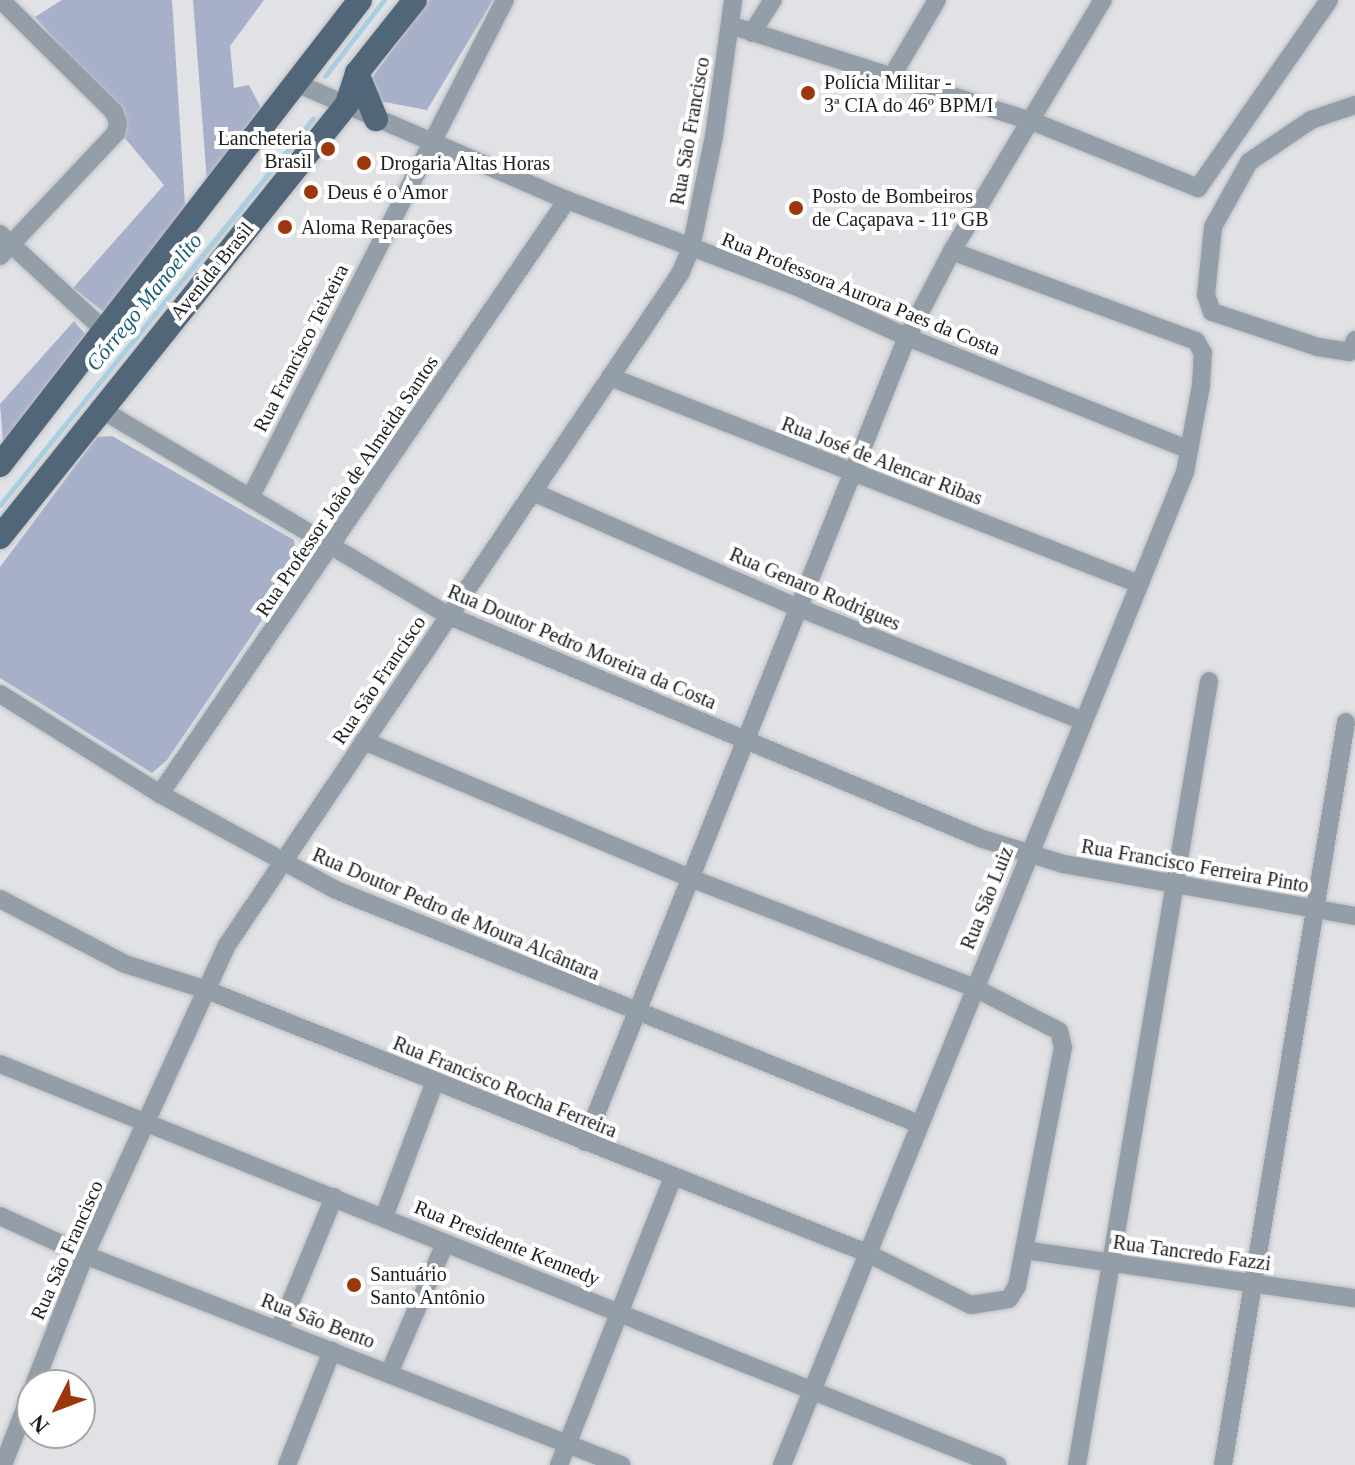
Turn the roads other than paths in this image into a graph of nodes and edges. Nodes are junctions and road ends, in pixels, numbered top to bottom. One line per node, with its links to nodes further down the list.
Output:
1 (1, 0): 21 (street)
2 (360, 0): 14 (main road)
3 (415, 0): 12 (main road, Avenida Brasil)
4 (733, 0): 10 (street, Rua São Francisco)
5 (773, 0): 11 (street)
6 (937, 0): 13 (street)
7 (1103, 0): 18 (street)
8 (1329, 0): 18 (street)
9 (506, 1): 19 (street, Rua Francisco Teixeira)
10 (730, 25): 11 (street); 22 (street, Rua São Francisco)
11 (752, 33): 13 (street)
12 (357, 73): 15 (main road, Avenida Brasil); 17 (main road)
13 (892, 76): 18 (street)
14 (296, 83): 15 (street, Rua Professora Aurora Paes da Costa); 24 (main road)
15 (347, 104): 17 (street, Rua Professora Aurora Paes da Costa); 28 (main road, Avenida Brasil)
16 (1355, 105): 26 (street)
17 (376, 119): 19 (street, Rua Professora Aurora Paes da Costa)
18 (1034, 122): 23 (street)
19 (431, 142): 20 (street, Rua Professora Aurora Paes da Costa); 33 (street, Rua Francisco Teixeira)
20 (567, 200): 22 (street, Rua Professora Aurora Paes da Costa); 35 (street, Rua Professor João de Almeida Santos)
21 (4, 245): 24 (street)
22 (691, 248): 25 (street, Rua Professora Aurora Paes da Costa); 27 (street, Rua São Francisco)
23 (952, 251): 25 (street); 29 (street, Rua São Luiz)
24 (104, 330): 30 (main road)
25 (907, 337): 29 (street, Rua Professora Aurora Paes da Costa); 31 (street)
26 (1355, 340)
27 (610, 377): 31 (street, Rua José de Alencar Ribas); 32 (street, Rua São Francisco)
28 (99, 408): 33 (street, Rua Doutor Pedro Moreira da Costa); 34 (main road, Avenida Brasil)
29 (1189, 450): 36 (street, Rua São Luiz)
30 (1, 460)
31 (852, 473): 36 (street, Rua José de Alencar Ribas); 37 (street)
32 (533, 492): 37 (street, Rua Genaro Rodrigues); 38 (street, Rua São Francisco)
33 (250, 498): 35 (street, Rua Doutor Pedro Moreira da Costa)
34 (0, 537)
35 (333, 547): 38 (street, Rua Doutor Pedro Moreira da Costa); 45 (street, Rua Professor João de Almeida Santos)
36 (1139, 584): 41 (street, Rua São Luiz)
37 (799, 608): 41 (street, Rua Genaro Rodrigues); 44 (street)
38 (449, 616): 43 (street, Rua São Francisco); 44 (street, Rua Doutor Pedro Moreira da Costa)
39 (1209, 681): 49 (street)
40 (0, 694): 45 (street, Rua Doutor Pedro de Moura Alcântara)
41 (1083, 721): 46 (street, Rua São Luiz)
42 (1346, 722): 51 (street)
43 (364, 741): 47 (street, Rua São Francisco); 48 (street)
44 (746, 741): 46 (street, Rua Doutor Pedro Moreira da Costa); 48 (street)
45 (160, 794): 47 (street, Rua Doutor Pedro de Moura Alcântara)
46 (1028, 853): 49 (street, Rua Francisco Ferreira Pinto); 53 (street, Rua São Luiz)
47 (281, 864): 54 (street, Rua São Francisco); 55 (street, Rua Doutor Pedro de Moura Alcântara)
48 (690, 878): 53 (street); 55 (street)
49 (1175, 884): 51 (street, Rua Francisco Ferreira Pinto); 69 (street)
50 (0, 899): 54 (street, Rua Francisco Rocha Ferreira)
51 (1314, 910): 52 (street, Rua Francisco Ferreira Pinto); 70 (street)
52 (1355, 916)
53 (975, 988): 59 (street, Rua São Luiz); 66 (street)
54 (204, 989): 57 (street, Rua Francisco Rocha Ferreira); 58 (street, Rua São Francisco)
55 (636, 1013): 59 (street, Rua Doutor Pedro de Moura Alcântara); 60 (street)
56 (0, 1064): 58 (street, Rua Presidente Kennedy)
57 (434, 1084): 60 (street, Rua Francisco Rocha Ferreira); 64 (street)
58 (149, 1123): 62 (street, Rua Presidente Kennedy); 68 (street, Rua São Francisco)
59 (919, 1124): 67 (street, Rua São Luiz)
60 (585, 1142): 61 (street, Rua Francisco Rocha Ferreira)
61 (673, 1177): 67 (street, Rua Francisco Rocha Ferreira); 72 (street)
62 (334, 1197): 64 (street, Rua Presidente Kennedy); 73 (street)
63 (0, 1216): 68 (street, Rua São Bento)
64 (384, 1217): 65 (street, Rua Presidente Kennedy)
65 (445, 1243): 72 (street, Rua Presidente Kennedy); 76 (street)
66 (1024, 1250): 67 (street, Rua Francisco Rocha Ferreira); 69 (street, Rua Tancredo Fazzi)
67 (867, 1253): 77 (street, Rua São Luiz)
68 (85, 1255): 73 (street, Rua São Bento); 75 (street, Rua São Francisco)
69 (1111, 1264): 70 (street, Rua Tancredo Fazzi); 86 (street)
70 (1252, 1284): 71 (street, Rua Tancredo Fazzi); 87 (street)
71 (1355, 1298)
72 (619, 1311): 77 (street, Rua Presidente Kennedy); 79 (street)
73 (279, 1330): 74 (street, Rua São Bento)
74 (332, 1351): 76 (street, Rua São Bento); 81 (street)
75 (40, 1369)
76 (390, 1371): 79 (street, Rua São Bento)
77 (812, 1390): 84 (street, Rua São Luiz); 85 (street, Rua Presidente Kennedy)
78 (16, 1432): 80 (street)
79 (567, 1443): 82 (street); 83 (street, Rua São Bento)
80 (3, 1465)
81 (287, 1465)
82 (559, 1465)
83 (621, 1465)
84 (782, 1465)
85 (997, 1465)
86 (1077, 1465)
87 (1223, 1465)

